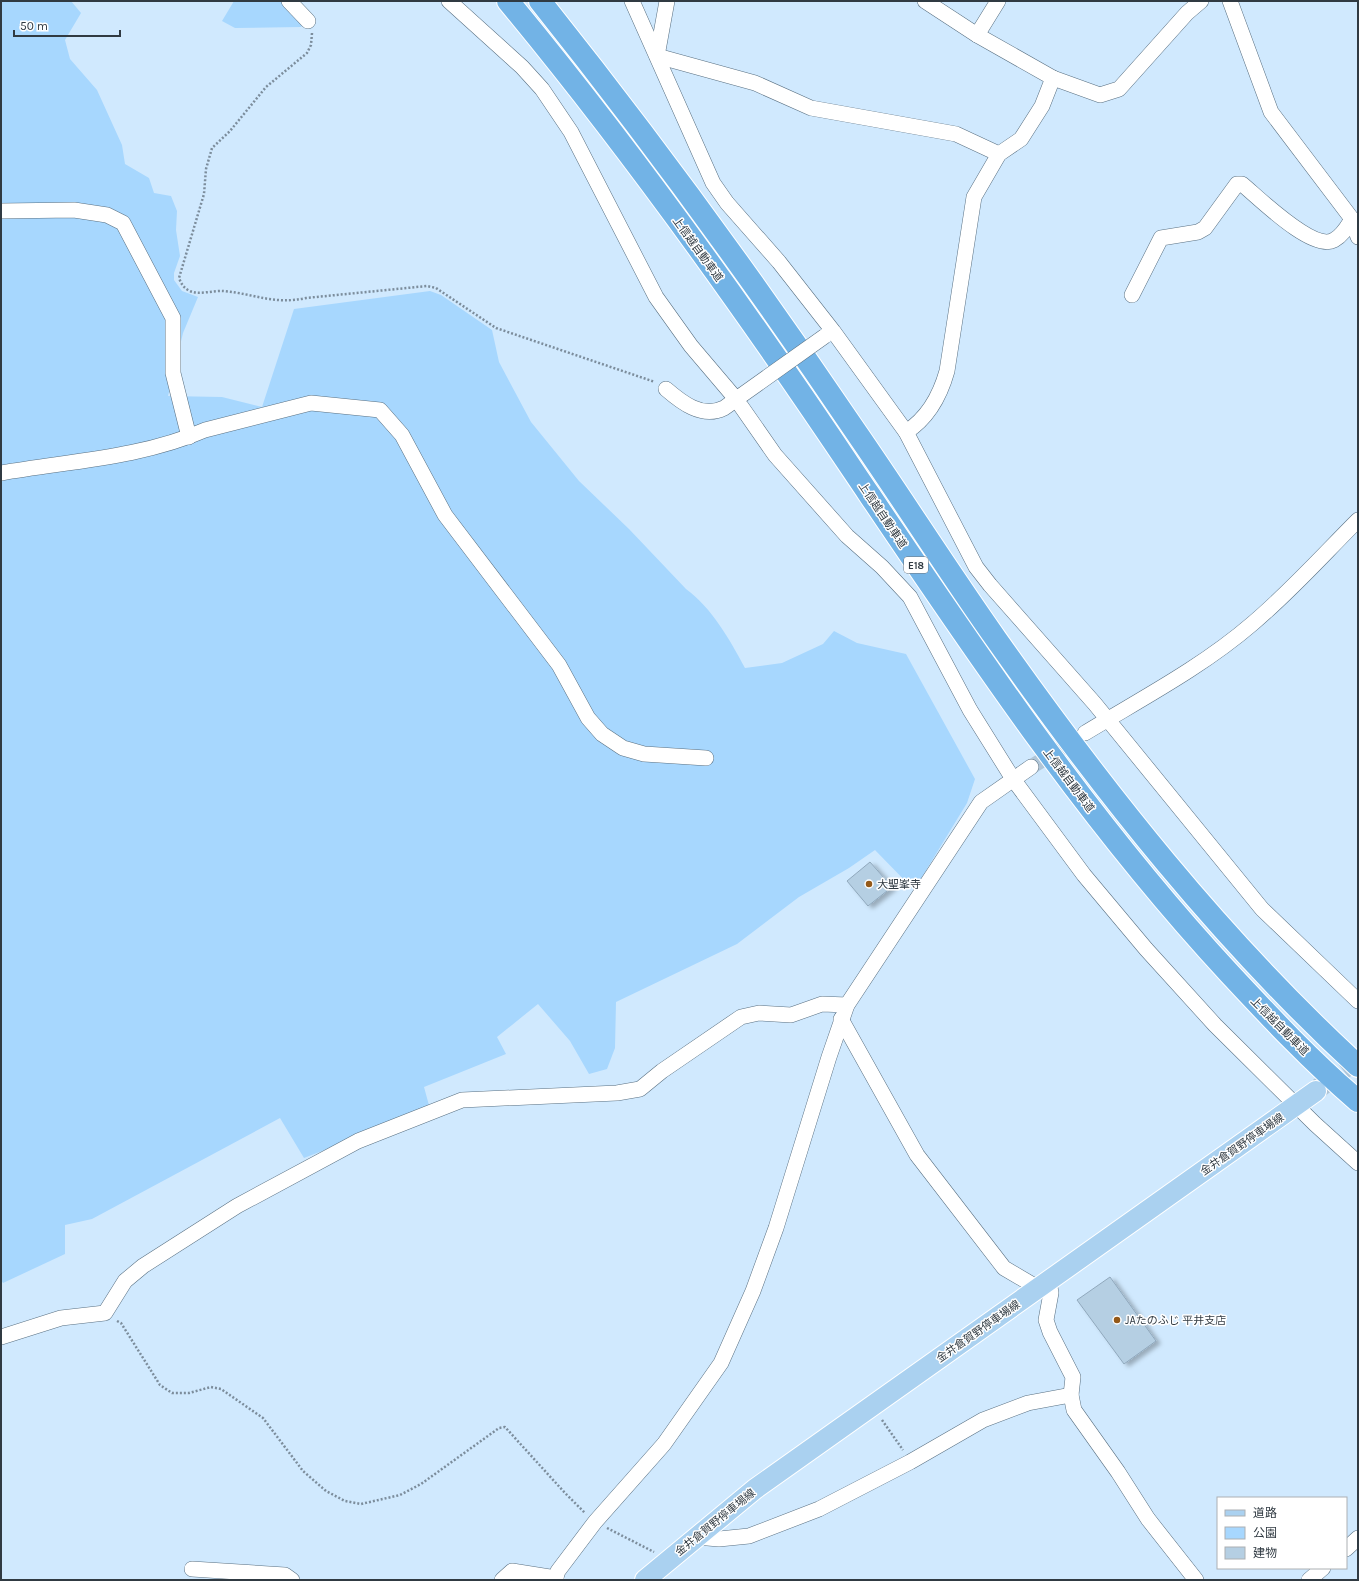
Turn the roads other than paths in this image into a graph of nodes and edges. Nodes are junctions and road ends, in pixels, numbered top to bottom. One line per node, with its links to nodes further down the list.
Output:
1 (289, 1): 11 (street)
2 (449, 1): 22 (street)
3 (508, 1): 37 (highway, 上信越自動車道 / E18)
4 (540, 1): 35 (highway, E18)
5 (632, 1): 13 (street)
6 (667, 1): 13 (street)
7 (925, 1): 12 (street)
8 (998, 1): 12 (street)
9 (1201, 1): 14 (street)
10 (1230, 1): 17 (street)
11 (308, 21)
12 (977, 35): 14 (street)
13 (656, 56): 15 (street); 20 (street)
14 (1053, 78): 15 (street)
15 (999, 154): 23 (street)
16 (1, 212): 24 (street)
17 (1355, 220): 18 (street); 19 (street)
18 (1358, 237)
19 (1132, 295)
20 (829, 334): 22 (street, bridge); 23 (street)
21 (666, 389): 22 (street)
22 (739, 397): 31 (street)
23 (906, 432): 27 (street)
24 (189, 437): 25 (street); 29 (street)
25 (1, 473)
26 (1358, 520): 27 (street)
27 (1107, 720): 28 (street); 32 (street)
28 (1085, 733)
29 (706, 758)
30 (1031, 766): 31 (street)
31 (1013, 779): 33 (street); 38 (street)
32 (1358, 1001)
33 (847, 1004): 34 (street); 41 (street)
34 (841, 1019): 40 (street); 48 (street)
35 (1358, 1066)
36 (1316, 1091): 38 (main road, 金井倉賀野停車場線)
37 (1358, 1101)
38 (1296, 1105): 39 (street); 40 (main road, 金井倉賀野停車場線)
39 (1358, 1163)
40 (1044, 1284): 42 (street); 43 (main road, 金井倉賀野停車場線)
41 (1, 1337)
42 (1071, 1395): 43 (street); 52 (street)
43 (696, 1537): 51 (main road, 金井倉賀野停車場線)
44 (1358, 1538): 45 (street)
45 (1347, 1547)
46 (192, 1568): 49 (street)
47 (1322, 1569): 53 (street)
48 (555, 1579): 50 (street)
49 (292, 1580)
50 (502, 1580)
51 (646, 1580)
52 (1196, 1580)
53 (1309, 1580)

